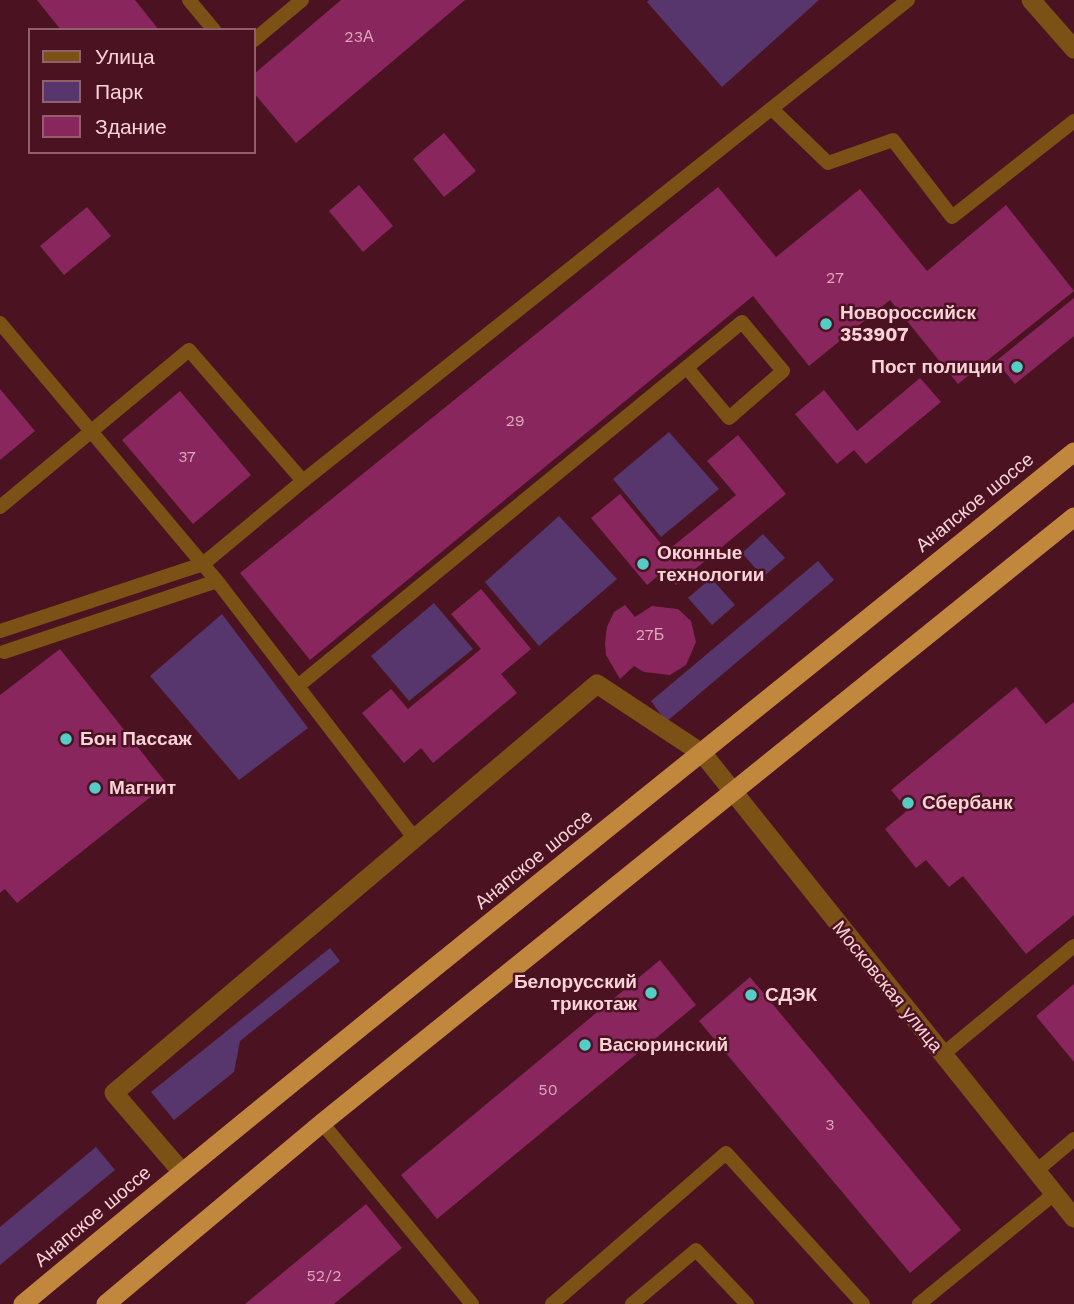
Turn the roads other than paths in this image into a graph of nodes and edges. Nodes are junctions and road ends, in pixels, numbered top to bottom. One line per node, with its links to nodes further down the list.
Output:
1 (189, 0): 5 (lane)
2 (302, 0): 6 (lane)
3 (908, 0): 8 (lane)
4 (1031, 0): 7 (street)
5 (212, 28)
6 (256, 38)
7 (1074, 49)
8 (772, 109): 9 (lane); 14 (lane)
9 (1074, 121)
10 (0, 323): 12 (lane)
11 (687, 368): 21 (lane)
12 (89, 432): 14 (lane); 15 (lane); 17 (lane)
13 (1074, 452): 22 (highway, Анапское шоссе)
14 (303, 481): 17 (lane)
15 (0, 506)
16 (1074, 517): 23 (highway)
17 (203, 564): 18 (lane); 19 (lane)
18 (217, 581): 20 (lane); 21 (lane)
19 (0, 631)
20 (4, 652)
21 (298, 686): 24 (lane)
22 (703, 754): 23 (street, Московская улица); 24 (street, Московская улица); 29 (highway, Анапское шоссе)
23 (733, 792): 26 (street, Московская улица); 27 (highway)
24 (415, 839): 29 (street)
25 (1074, 946): 26 (lane)
26 (942, 1055): 30 (street, Московская улица)
27 (322, 1123): 34 (highway); 35 (lane)
28 (1074, 1139): 30 (lane)
29 (182, 1172): 33 (highway, Анапское шоссе)
30 (1035, 1172): 31 (street, Московская улица)
31 (1054, 1194): 32 (street, Московская улица); 40 (lane)
32 (1074, 1218)
33 (23, 1304)
34 (106, 1304)
35 (472, 1304)
36 (552, 1304): 39 (lane)
37 (632, 1304): 38 (lane)
38 (747, 1304)
39 (863, 1304)
40 (919, 1304)

